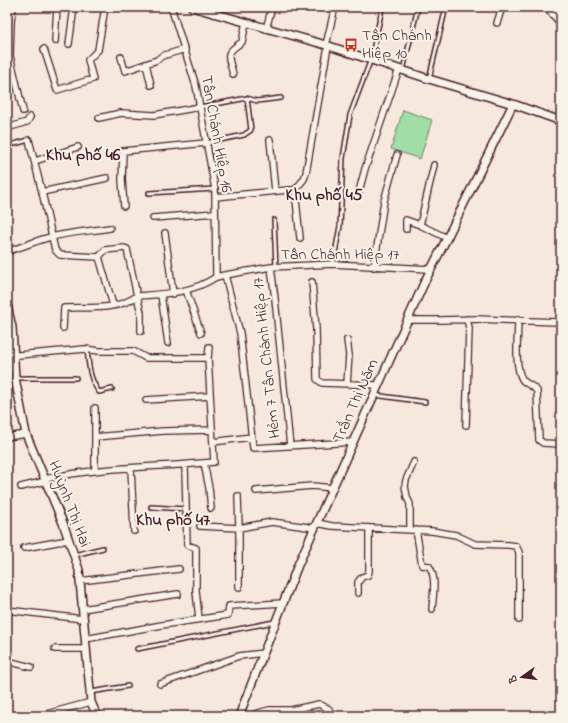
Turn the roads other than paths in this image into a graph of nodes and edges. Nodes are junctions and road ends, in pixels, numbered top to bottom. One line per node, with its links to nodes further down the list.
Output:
1 (13, 7): 35 (street)
2 (57, 7): 19 (street)
3 (74, 7): 20 (street)
4 (105, 7): 22 (street)
5 (171, 7): 23 (street, Tân Chánh Hiệp 16)
6 (192, 7): 14 (street)
7 (272, 7): 18 (street)
8 (335, 7): 21 (street)
9 (418, 7): 27 (lane)
10 (446, 7): 29 (lane)
11 (502, 7): 16 (street)
12 (546, 7): 17 (street)
13 (382, 9): 25 (lane)
14 (216, 10): 15 (street)
15 (246, 22): 18 (street); 28 (street)
16 (497, 22)
17 (561, 24)
18 (266, 29): 21 (street)
19 (55, 41)
20 (68, 44)
21 (327, 45): 25 (street); 50 (street)
22 (44, 49)
23 (185, 49): 26 (street); 34 (street, Tân Chánh Hiệp 16)
24 (121, 57): 26 (street)
25 (371, 59): 27 (street); 69 (lane)
26 (146, 64): 30 (street)
27 (401, 69): 29 (street); 54 (street)
28 (233, 74)
29 (429, 79): 33 (street)
30 (151, 85)
31 (247, 98): 32 (lane); 34 (lane); 42 (lane)
32 (281, 98)
33 (513, 104): 38 (street); 66 (street, Trần Thị Năm)
34 (200, 107): 37 (street); 42 (street, Tân Chánh Hiệp 16)
35 (23, 110)
36 (30, 117): 39 (street)
37 (99, 118)
38 (561, 121)
39 (7, 128)
40 (29, 140): 43 (lane); 46 (street)
41 (270, 140): 51 (street)
42 (206, 143): 49 (street, Tân Chánh Hiệp 16); 56 (street)
43 (7, 146)
44 (78, 147): 46 (street)
45 (397, 155): 71 (street)
46 (35, 161): 52 (street)
47 (434, 165): 60 (street)
48 (107, 178): 52 (street)
49 (215, 189): 53 (lane); 55 (street, Tân Chánh Hiệp 16)
50 (295, 190): 51 (street); 65 (street)
51 (275, 191): 55 (street)
52 (42, 192): 64 (street)
53 (149, 193)
54 (358, 195)
55 (215, 197): 57 (street, Tân Chánh Hiệp 16)
56 (124, 206)
57 (215, 213): 58 (street); 74 (street, Tân Chánh Hiệp 16)
58 (153, 218)
59 (274, 220): 70 (lane)
60 (420, 225): 62 (street); 66 (street)
61 (110, 228): 64 (street)
62 (406, 229)
63 (165, 233): 77 (street)
64 (52, 236): 67 (street); 68 (street)
65 (300, 238)
66 (447, 238): 72 (street, Trần Thị Năm)
67 (7, 251)
68 (99, 257): 79 (street); 81 (street)
69 (333, 264): 70 (street, Tân Chánh Hiệp 17); 71 (street, Tân Chánh Hiệp 17)
70 (274, 267): 73 (street, Tân Chánh Hiệp 17); 115 (street, Hẻm 7 Tân Chánh Hiệp 17)
71 (374, 267): 72 (street, Tân Chánh Hiệp 17)
72 (430, 270): 84 (street, Trần Thị Năm)
73 (225, 275): 74 (street); 111 (street)
74 (216, 276): 76 (street)
75 (312, 282): 98 (street)
76 (186, 290): 77 (street); 89 (street)
77 (173, 294): 78 (street)
78 (161, 295): 79 (street); 91 (street)
79 (136, 296): 81 (street); 88 (street)
80 (7, 305): 82 (street, Huỳnh Thị Hai)
81 (113, 305): 87 (street)
82 (8, 319): 94 (street, Huỳnh Thị Hai)
83 (467, 319): 84 (street); 85 (street); 106 (street)
84 (407, 320): 99 (street, Trần Thị Năm)
85 (518, 320): 86 (street); 114 (street)
86 (561, 323)
87 (63, 328)
88 (141, 331)
89 (201, 333)
90 (347, 340): 98 (street)
91 (168, 342)
92 (209, 347): 95 (street)
93 (87, 349): 94 (street); 95 (street); 100 (lane)
94 (10, 356): 96 (street, Huỳnh Thị Hai)
95 (208, 358): 102 (street)
96 (15, 378): 97 (lane); 108 (street, Huỳnh Thị Hai)
97 (76, 378)
98 (347, 384): 99 (street)
99 (378, 385): 101 (street, Trần Thị Năm)
100 (112, 389)
101 (374, 395): 104 (lane); 113 (street, Trần Thị Năm)
102 (210, 396): 103 (street); 107 (street)
103 (146, 400)
104 (425, 402)
105 (95, 408): 110 (street)
106 (466, 425)
107 (212, 430): 110 (street); 112 (street)
108 (26, 434): 109 (street); 121 (street, Huỳnh Thị Hai)
109 (7, 437)
110 (95, 437): 120 (street)
111 (251, 437): 112 (street); 115 (street)
112 (213, 442): 117 (street)
113 (353, 442): 115 (street); 123 (street, Trần Thị Năm)
114 (561, 444)
115 (290, 446)
116 (414, 462): 133 (street)
117 (204, 463): 118 (street); 127 (street)
118 (185, 466): 119 (street); 128 (street)
119 (131, 468): 120 (street); 135 (street)
120 (94, 471): 121 (street)
121 (46, 480): 122 (street); 136 (street, Huỳnh Thị Hai)
122 (21, 487)
123 (333, 488): 124 (street); 130 (street, Trần Thị Năm)
124 (256, 490)
125 (238, 496): 131 (street)
126 (151, 507): 128 (lane)
127 (211, 508)
128 (186, 509): 150 (street)
129 (200, 526): 131 (street)
130 (316, 526): 131 (street); 132 (street); 145 (street, Trần Thị Năm)
131 (239, 528): 142 (street)
132 (369, 528): 133 (street); 143 (street)
133 (410, 530): 134 (street)
134 (416, 530): 146 (street); 151 (street)
135 (134, 531)
136 (68, 540): 137 (street); 139 (street, Huỳnh Thị Hai)
137 (24, 548)
138 (103, 548): 139 (lane)
139 (74, 555): 141 (street, Huỳnh Thị Hai)
140 (179, 569): 141 (street)
141 (80, 581): 147 (street, Huỳnh Thị Hai)
142 (239, 587)
143 (358, 593)
144 (178, 594): 147 (street)
145 (283, 603): 150 (street); 152 (street, Trần Thị Năm)
146 (432, 608)
147 (82, 609): 149 (street, Huỳnh Thị Hai)
148 (7, 610): 149 (street)
149 (83, 619): 153 (street, Huỳnh Thị Hai)
150 (199, 619): 153 (street)
151 (519, 620)
152 (276, 621): 156 (lane); 157 (street, Trần Thị Năm)
153 (85, 639): 155 (street, Huỳnh Thị Hai)
154 (55, 649): 155 (street)
155 (86, 649): 162 (street, Huỳnh Thị Hai)
156 (137, 649)
157 (264, 653): 160 (street); 167 (street, Trần Thị Năm)
158 (7, 662): 159 (street)
159 (31, 667)
160 (160, 684)
161 (128, 686): 162 (lane)
162 (90, 692): 163 (street, Huỳnh Thị Hai)
163 (92, 702): 165 (street); 166 (street, Huỳnh Thị Hai)
164 (277, 710): 168 (street); 169 (street); 170 (street)
165 (39, 716)
166 (97, 716)
167 (239, 716)
168 (248, 716)
169 (279, 716)
170 (330, 716)

